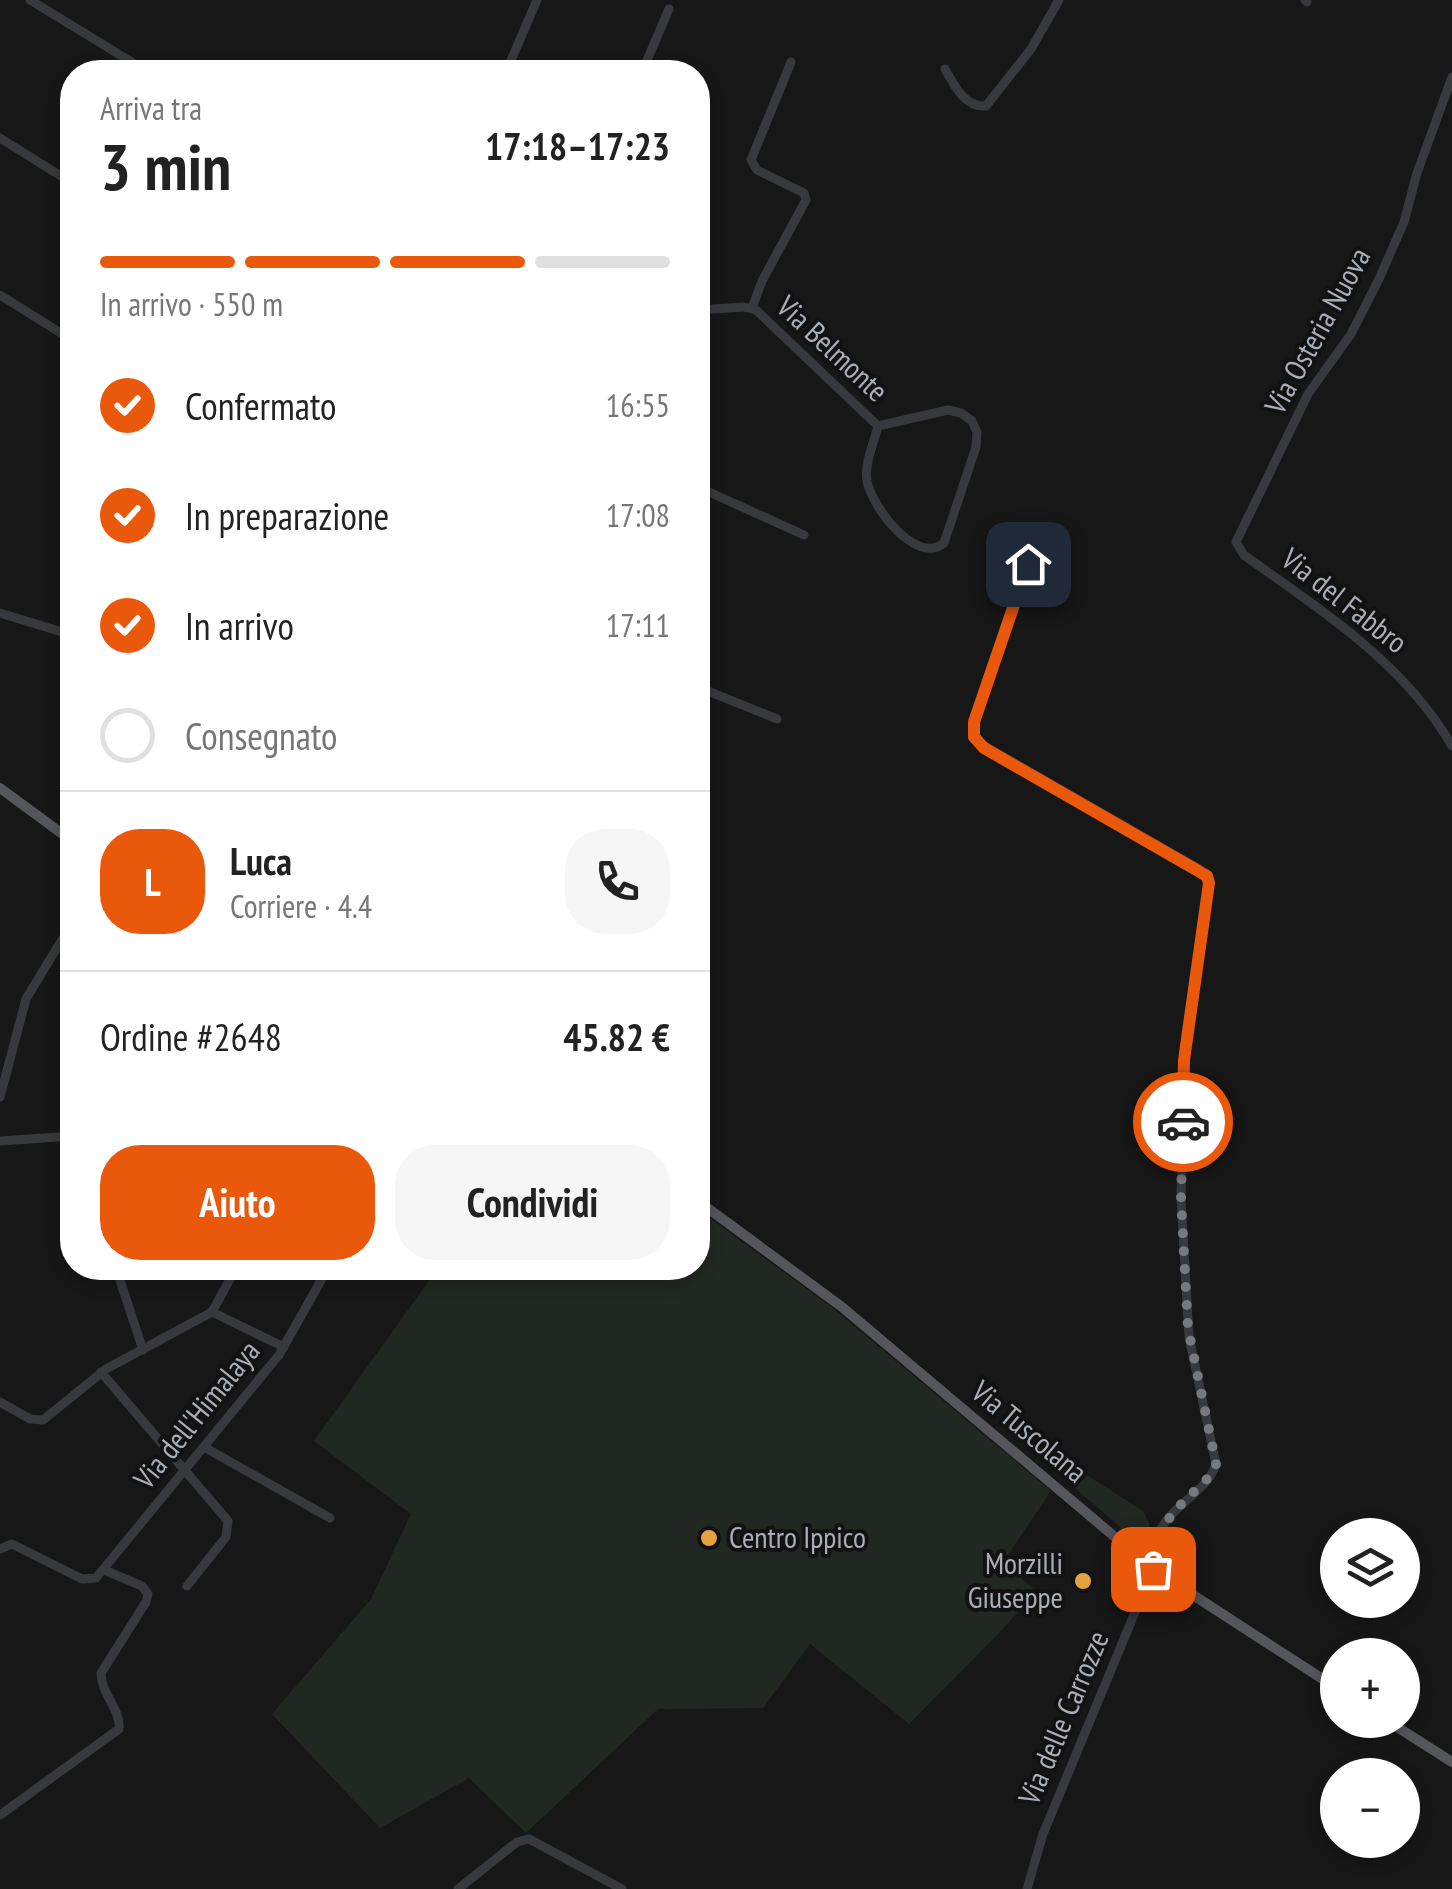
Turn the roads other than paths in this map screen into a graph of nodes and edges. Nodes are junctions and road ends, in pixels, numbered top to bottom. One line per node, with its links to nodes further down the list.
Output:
1 (30, 0): 5 (street)
2 (537, 0): 6 (street)
3 (1059, 0): 9 (street)
4 (669, 10): 7 (street)
5 (128, 60)
6 (511, 60)
7 (647, 60)
8 (792, 62): 14 (street, Via Belmonte)
9 (945, 69)
10 (1452, 77): 20 (street, Via Osteria Nuova)
11 (0, 138): 12 (street)
12 (60, 176)
13 (0, 295): 16 (street)
14 (752, 308): 15 (street, Via Belmonte); 17 (street, Via Belmonte)
15 (710, 310)
16 (60, 332)
17 (878, 426): 17 (street, Via Belmonte)
18 (710, 492): 19 (street)
19 (804, 535)
20 (1237, 548): 26 (street, Via del Fabbro)
21 (1028, 564): 46 (street)
22 (0, 613): 23 (street)
23 (60, 631)
24 (710, 692): 25 (street)
25 (777, 719)
26 (1452, 746)
27 (0, 788): 28 (main road)
28 (60, 832)
29 (60, 943): 30 (street)
30 (0, 1097)
31 (60, 1138): 32 (street)
32 (0, 1141)
33 (710, 1210): 46 (main road, Via Tuscolana)
34 (120, 1280): 39 (street)
35 (229, 1280): 37 (street)
36 (321, 1280): 38 (street, Via dell'Himalaya)
37 (212, 1312): 38 (street); 39 (street)
38 (284, 1347): 42 (street, Via dell'Himalaya)
39 (142, 1350): 40 (street)
40 (101, 1372): 41 (street); 43 (street)
41 (0, 1402)
42 (204, 1448): 43 (street, Via dell'Himalaya); 44 (street)
43 (184, 1471): 47 (street, Via dell'Himalaya); 48 (street)
44 (330, 1518)
45 (0, 1549): 47 (street, Via dell'Himalaya)
46 (1153, 1569): 49 (main road, Via Tuscolana); 55 (street, Via delle Carrozze)
47 (104, 1570): 52 (street)
48 (187, 1586)
49 (1320, 1677)
50 (1414, 1738): 51 (main road)
51 (1452, 1762)
52 (0, 1815)
53 (458, 1889): 54 (street)
54 (622, 1889)
55 (1027, 1889)

